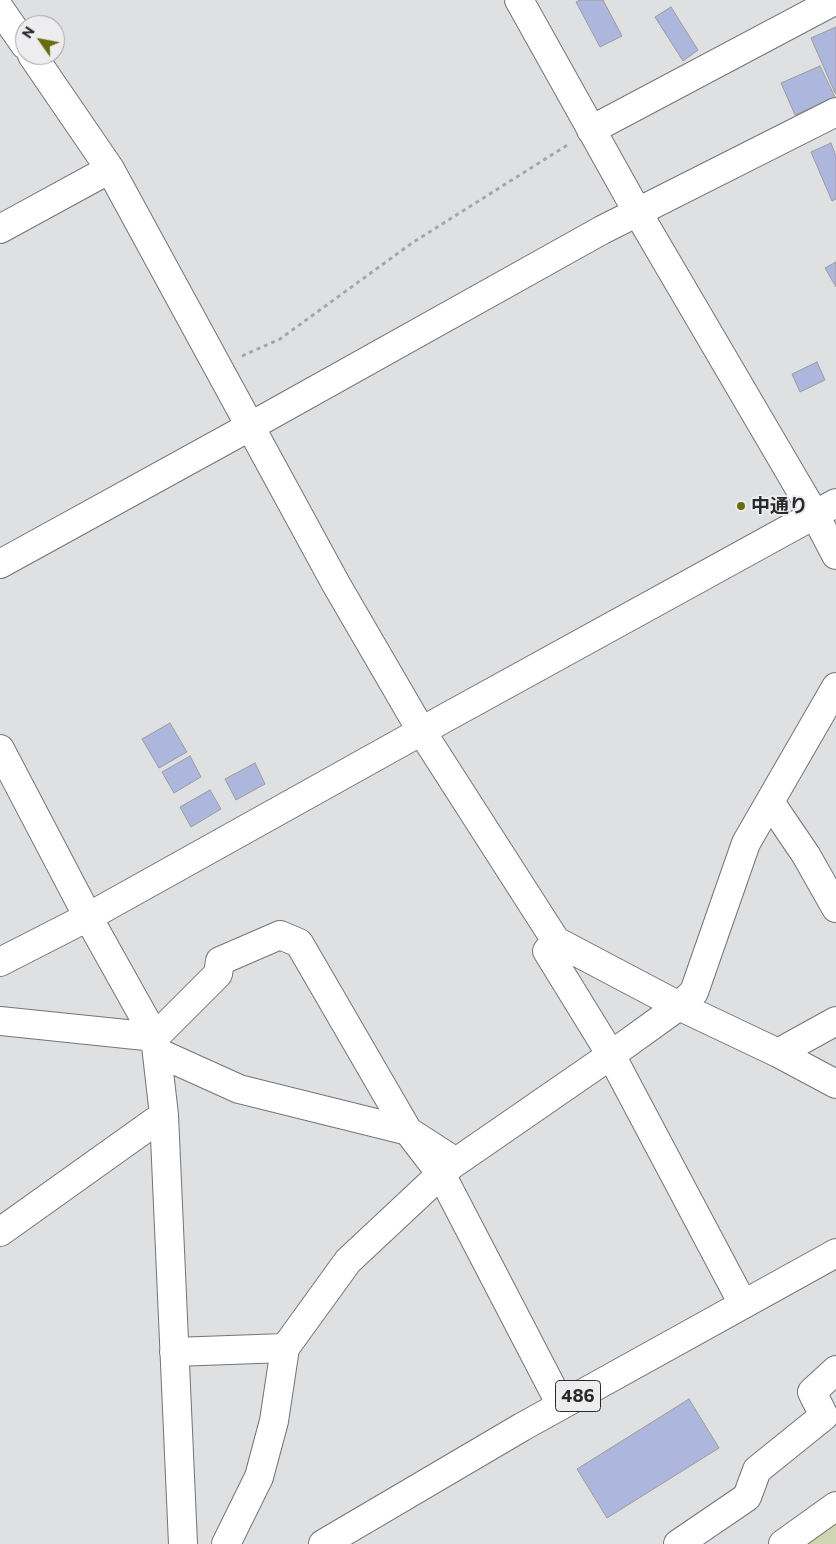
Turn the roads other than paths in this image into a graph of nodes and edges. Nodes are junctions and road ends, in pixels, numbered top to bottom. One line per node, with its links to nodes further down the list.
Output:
1 (10, 0): 4 (main road)
2 (519, 0): 8 (main road)
3 (836, 0): 8 (main road)
4 (0, 7): 5 (main road)
5 (15, 30)
6 (39, 65): 9 (main road)
7 (836, 112): 10 (main road)
8 (591, 130): 10 (main road)
9 (110, 170): 11 (main road); 12 (main road)
10 (638, 213): 12 (main road); 13 (main road)
11 (0, 229)
12 (251, 426): 15 (main road); 17 (main road)
13 (826, 509): 14 (main road); 17 (main road)
14 (836, 555)
15 (0, 564)
16 (836, 687): 19 (main road)
17 (422, 732): 21 (main road); 22 (main road)
18 (0, 749): 21 (main road)
19 (770, 802): 20 (main road); 24 (main road)
20 (836, 908)
21 (88, 917): 23 (main road); 27 (main road)
22 (556, 941): 24 (main road); 29 (main road)
23 (0, 962)
24 (679, 1006): 28 (main road); 29 (main road)
25 (0, 1021): 27 (main road)
26 (836, 1021): 28 (main road)
27 (156, 1045): 31 (main road); 32 (main road); 32 (main road)
28 (778, 1053): 30 (main road)
29 (611, 1055): 33 (main road); 36 (main road)
30 (836, 1084)
31 (164, 1115): 34 (main road); 38 (main road)
32 (408, 1131): 33 (main road)
33 (448, 1168): 37 (main road); 40 (main road)
34 (0, 1232)
35 (836, 1253): 36 (main road, 486)
36 (743, 1304): 40 (main road, 486)
37 (285, 1348): 38 (main road); 43 (main road)
38 (174, 1352): 42 (main road)
39 (836, 1370): 45 (main road)
40 (561, 1405): 44 (main road, 486)
41 (836, 1506): 46 (main road)
42 (183, 1544)
43 (226, 1544)
44 (323, 1544)
45 (678, 1544)
46 (783, 1544)

